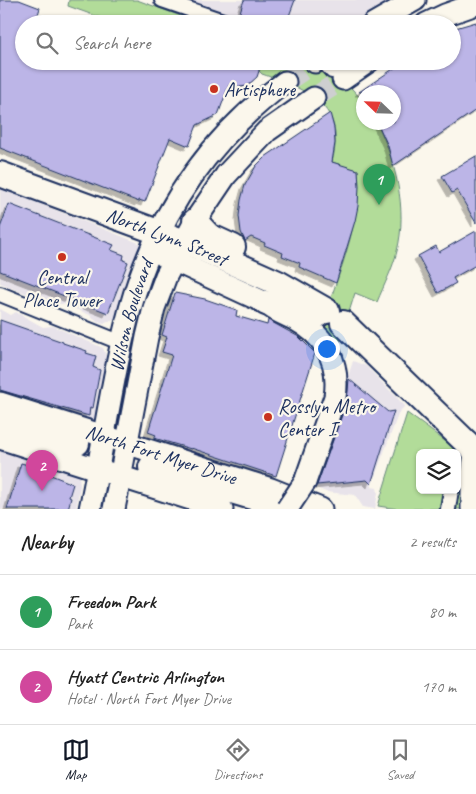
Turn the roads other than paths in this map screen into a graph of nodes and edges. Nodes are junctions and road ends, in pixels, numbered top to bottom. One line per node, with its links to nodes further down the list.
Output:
1 (162, 0): 4 (street)
2 (415, 0): 5 (main road)
3 (462, 5): 6 (main road)
4 (206, 15)
5 (389, 15)
6 (443, 15)
7 (286, 82): 11 (main road, Wilson Boulevard)
8 (314, 98): 10 (main road, Wilson Boulevard)
9 (0, 174): 11 (highway, North Lynn Street)
10 (184, 241): 11 (highway, North Lynn Street); 13 (main road); 14 (highway, North Lynn Street); 20 (main road, Wilson Boulevard)
11 (155, 242): 15 (main road, Wilson Boulevard)
12 (0, 294): 15 (street)
13 (266, 303): 14 (highway); 30 (main road, bridge)
14 (332, 317): 22 (highway, North Lynn Street)
15 (122, 343): 18 (main road, Wilson Boulevard)
16 (0, 402): 18 (main road, North Fort Myer Drive)
17 (0, 420): 21 (highway, North Fort Myer Drive)
18 (104, 435): 20 (main road, North Fort Myer Drive); 24 (main road, Wilson Boulevard)
19 (0, 438): 24 (main road, North Fort Myer Drive)
20 (128, 442): 25 (main road, Wilson Boulevard); 32 (main road, North Fort Myer Drive)
21 (77, 443)
22 (475, 451): 34 (street)
23 (151, 467): 31 (highway, North Fort Myer Drive)
24 (98, 468): 25 (main road, North Fort Myer Drive); 27 (main road, Wilson Boulevard)
25 (121, 476): 28 (main road, Wilson Boulevard); 29 (main road, North Fort Myer Drive)
26 (450, 494): 33 (street)
27 (90, 509)
28 (114, 509)
29 (222, 509)
30 (288, 509)
31 (292, 509)
32 (321, 509)
33 (448, 509)
34 (471, 509)

